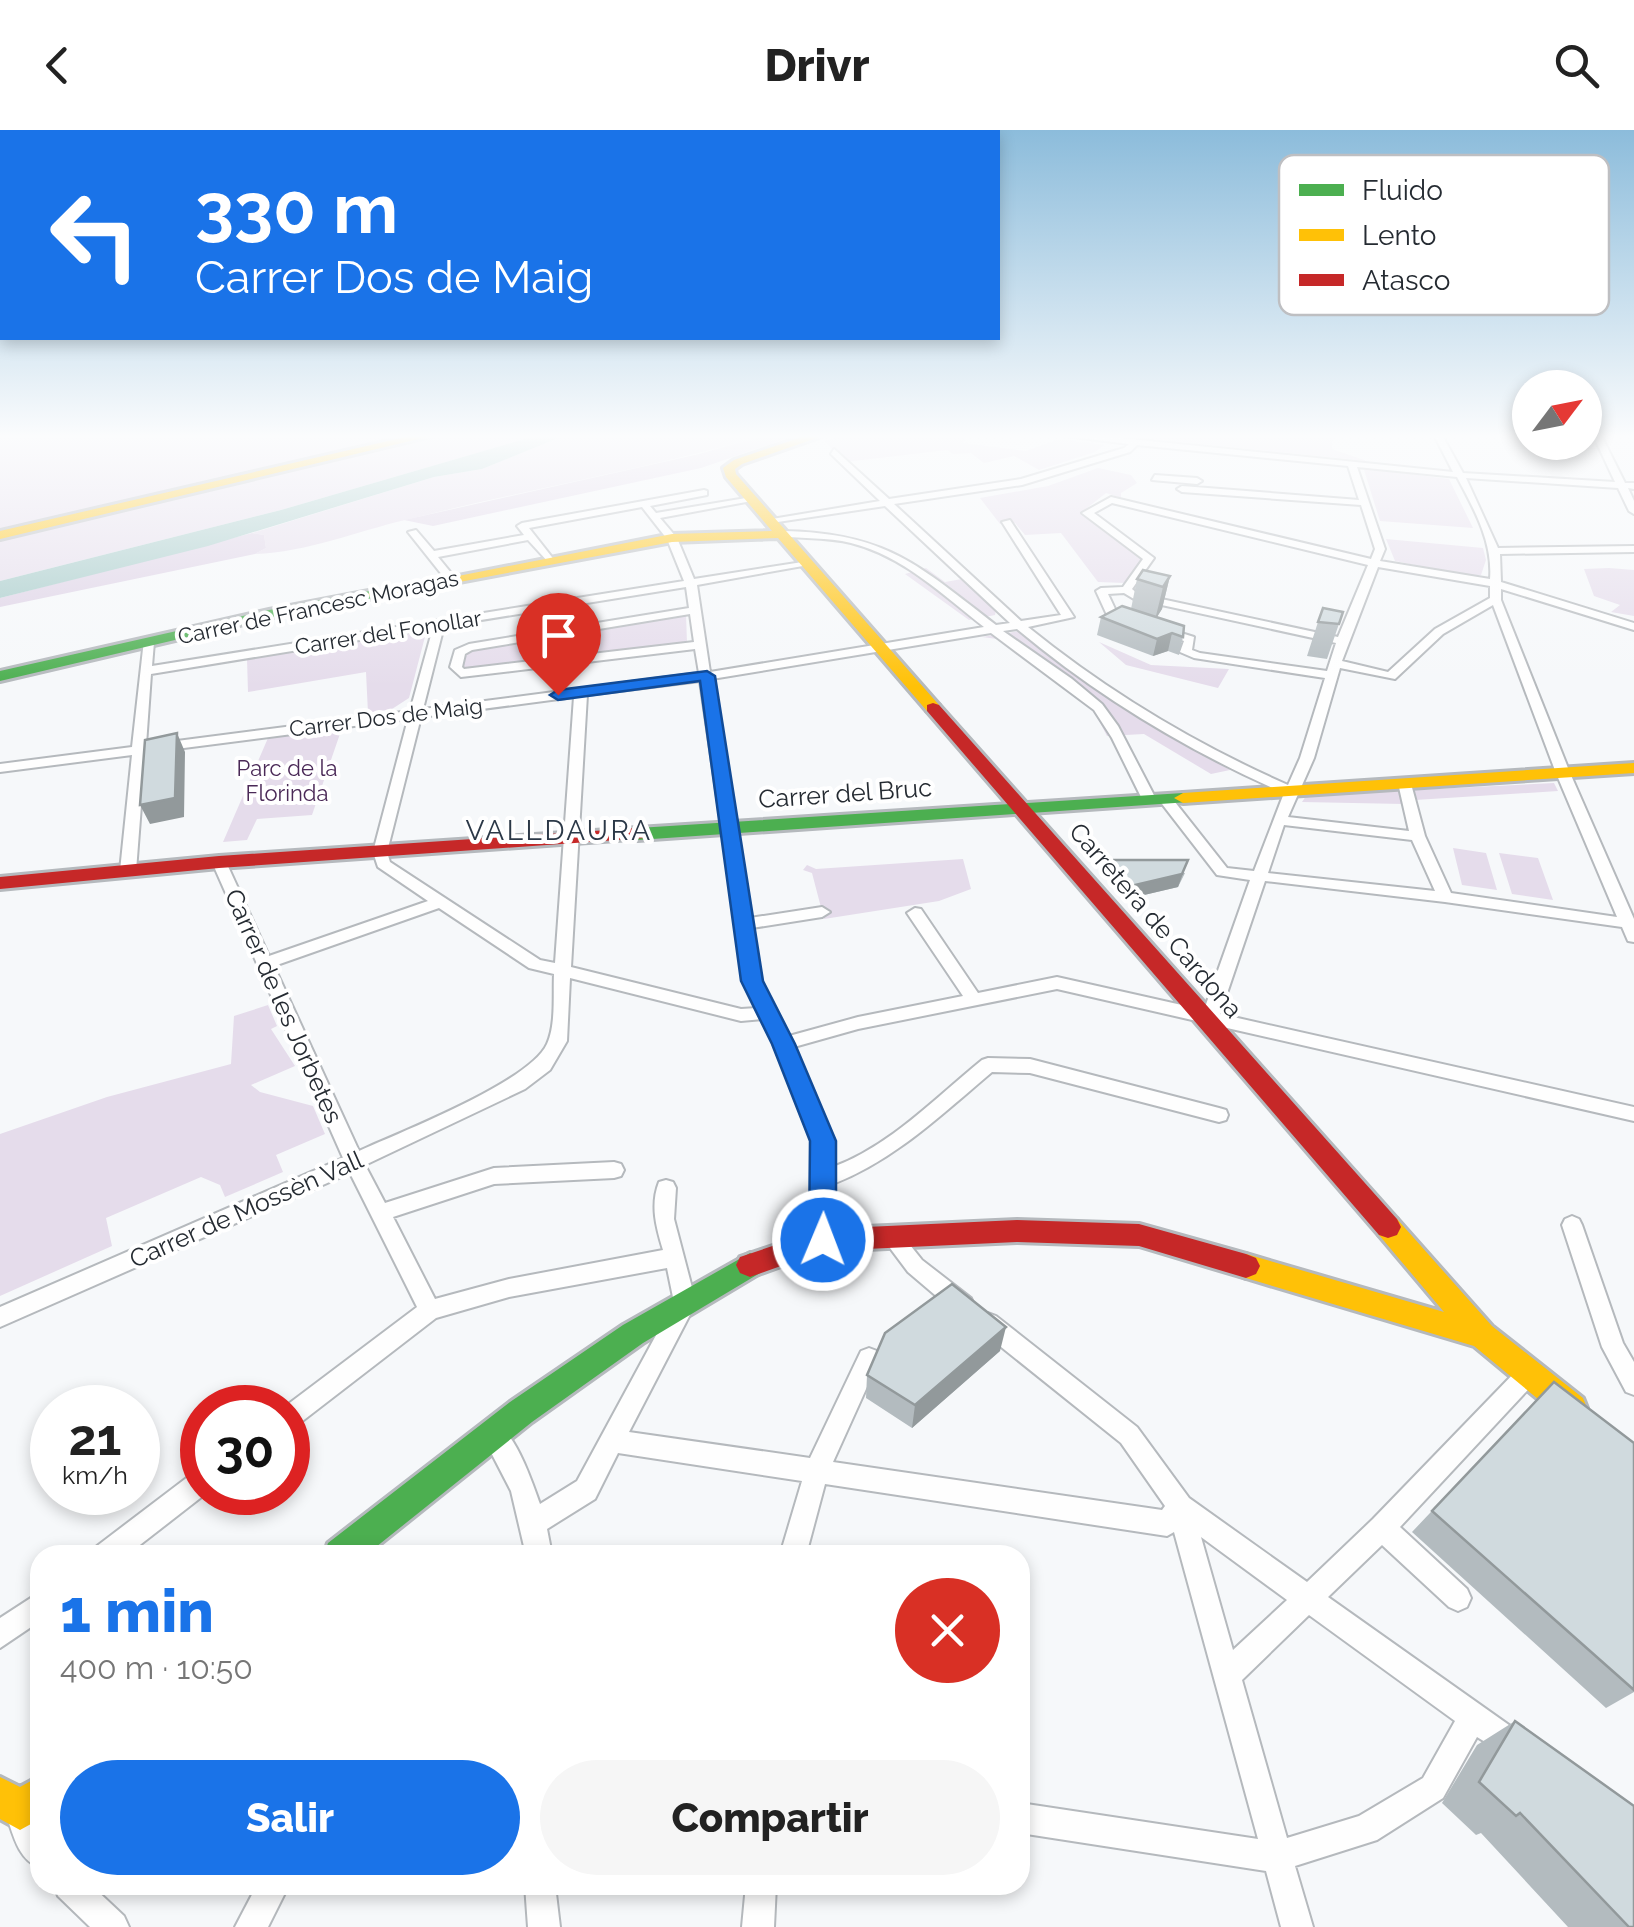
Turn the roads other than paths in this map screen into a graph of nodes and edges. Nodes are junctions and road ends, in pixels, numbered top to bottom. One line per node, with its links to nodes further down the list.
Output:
1 (84, 519): 14 (street)
2 (562, 519): 15 (street)
3 (656, 519): 16 (street)
4 (770, 519): 12 (street, Carretera de Cardona)
5 (826, 519): 12 (street)
6 (907, 519): 31 (street)
7 (1095, 519): 26 (street)
8 (1190, 519): 21 (street)
9 (1371, 519): 21 (street)
10 (1479, 519): 18 (street)
11 (1008, 522): 31 (street, Carrer Dos de Maig)
12 (781, 531): 16 (street, Carrer de Francesc Moragas); 22 (street, Carretera de Cardona); 34 (street)
13 (413, 532): 19 (street)
14 (0, 535)
15 (531, 537): 19 (street); 20 (street)
16 (672, 538): 20 (street, Carrer de Francesc Moragas); 24 (street)
17 (1634, 549): 18 (street)
18 (1494, 550): 25 (street)
19 (431, 555): 23 (street)
20 (550, 561): 23 (street, Carrer de Francesc Moragas)
21 (1375, 563): 25 (street); 35 (street)
22 (809, 564): 24 (street, Carrer del Fonollar); 38 (street, Carretera de Cardona)
23 (451, 579): 36 (street, Carrer de Francesc Moragas)
24 (691, 584): 28 (street); 30 (street, Carrer del Fonollar)
25 (1493, 584): 27 (street); 32 (street)
26 (1126, 590): 29 (street); 35 (street)
27 (1496, 600): 39 (street); 46 (street)
28 (695, 610): 37 (street); 37 (street)
29 (1136, 623)
30 (440, 625): 40 (street, Carrer del Fonollar); 44 (street)
31 (1019, 625): 34 (street, Carrer Dos de Maig); 50 (street)
32 (1634, 627)
33 (1154, 628): 39 (street)
34 (994, 630): 38 (street, Carrer Dos de Maig); 51 (street)
35 (1342, 641): 39 (street)
36 (148, 642): 40 (street); 41 (street, Carrer de Francesc Moragas)
37 (702, 645): 42 (street)
38 (884, 650): 42 (street, Carrer Dos de Maig); 52 (street, Carretera de Cardona)
39 (1332, 669): 50 (street)
40 (145, 671): 45 (street)
41 (0, 676)
42 (707, 676): 43 (street, Carrer Dos de Maig); 54 (street)
43 (581, 692): 44 (street, Carrer Dos de Maig); 56 (street, Carrer de Mossèn Vall)
44 (418, 713): 45 (street, Carrer Dos de Maig); 57 (street)
45 (139, 748): 47 (street, Carrer Dos de Maig); 59 (street)
46 (1559, 762): 48 (street, Carrer del Bruc); 49 (street, Carrer del Bruc); 67 (street)
47 (0, 768)
48 (1634, 768)
49 (1406, 783): 50 (street, Carrer del Bruc); 55 (street)
50 (1290, 790): 51 (street, Carrer del Bruc); 53 (street)
51 (1158, 801): 52 (street, Carrer del Bruc); 60 (street)
52 (1022, 810): 54 (street, Carrer del Bruc); 72 (street, Carretera de Cardona)
53 (1279, 820): 55 (street); 60 (street)
54 (727, 828): 56 (street, Carrer del Bruc); 66 (street)
55 (1418, 836): 62 (street)
56 (572, 840): 57 (street, Carrer del Bruc); 69 (street, Carrer de Mossèn Vall)
57 (380, 852): 58 (street, Carrer del Bruc); 63 (street)
58 (219, 862): 59 (street, Carrer del Bruc); 68 (street, Carrer de les Jorbetes)
59 (128, 871): 61 (street, Carrer del Bruc)
60 (1261, 875): 62 (street); 72 (street)
61 (0, 882)
62 (1445, 896): 67 (street)
63 (440, 902): 68 (street); 69 (street)
64 (822, 912): 66 (street)
65 (914, 913): 70 (street)
66 (742, 924): 71 (street)
67 (1632, 928)
68 (264, 963): 76 (street, Carrer de les Jorbetes)
69 (563, 968): 71 (street); 76 (street, Carrer de Mossèn Vall)
70 (974, 1000): 72 (street); 73 (street)
71 (766, 1013): 73 (street)
72 (1208, 1020): 75 (street); 88 (street, Carretera de Cardona)
73 (784, 1044): 78 (street)
74 (1219, 1114): 78 (street)
75 (1634, 1114)
76 (354, 1162): 80 (street, Carrer de les Jorbetes); 87 (street, Carrer de Mossèn Vall)
77 (614, 1170): 80 (street)
78 (823, 1178): 83 (street)
79 (666, 1188): 84 (street)
80 (381, 1213): 86 (street, Carrer de les Jorbetes)
81 (1572, 1225): 91 (street)
82 (891, 1236): 83 (street); 88 (street); 98 (street)
83 (823, 1240): 85 (street)
84 (675, 1258): 85 (street); 86 (street)
85 (684, 1303): 94 (street); 95 (street)
86 (430, 1310): 92 (street)
87 (0, 1317)
88 (1482, 1336): 90 (street)
89 (869, 1358): 96 (street)
90 (1528, 1374): 93 (street); 100 (street)
91 (1634, 1384)
92 (310, 1401)
93 (1597, 1426)
94 (493, 1432): 99 (street); 102 (street)
95 (612, 1440): 96 (street); 99 (street)
96 (816, 1474): 98 (street); 104 (street)
97 (180, 1499): 101 (street)
98 (1180, 1507): 105 (street); 109 (street)
99 (535, 1522): 103 (street)
100 (1382, 1528): 105 (street); 106 (street)
101 (119, 1545)
102 (352, 1545)
103 (538, 1545)
104 (796, 1545)
105 (1306, 1598): 109 (street); 110 (street)
106 (1458, 1598)
107 (30, 1612): 108 (street)
108 (0, 1635)
109 (1226, 1675): 115 (street)
110 (1473, 1717): 111 (street); 115 (street)
111 (1532, 1759)
112 (20, 1800): 114 (street)
113 (1030, 1820): 115 (street)
114 (30, 1837)
115 (1274, 1857): 124 (street)
116 (79, 1895): 120 (street)
117 (268, 1895): 121 (street)
118 (541, 1895): 122 (street)
119 (760, 1895): 123 (street)
120 (113, 1927)
121 (250, 1927)
122 (544, 1927)
123 (758, 1927)
124 (1297, 1927)

